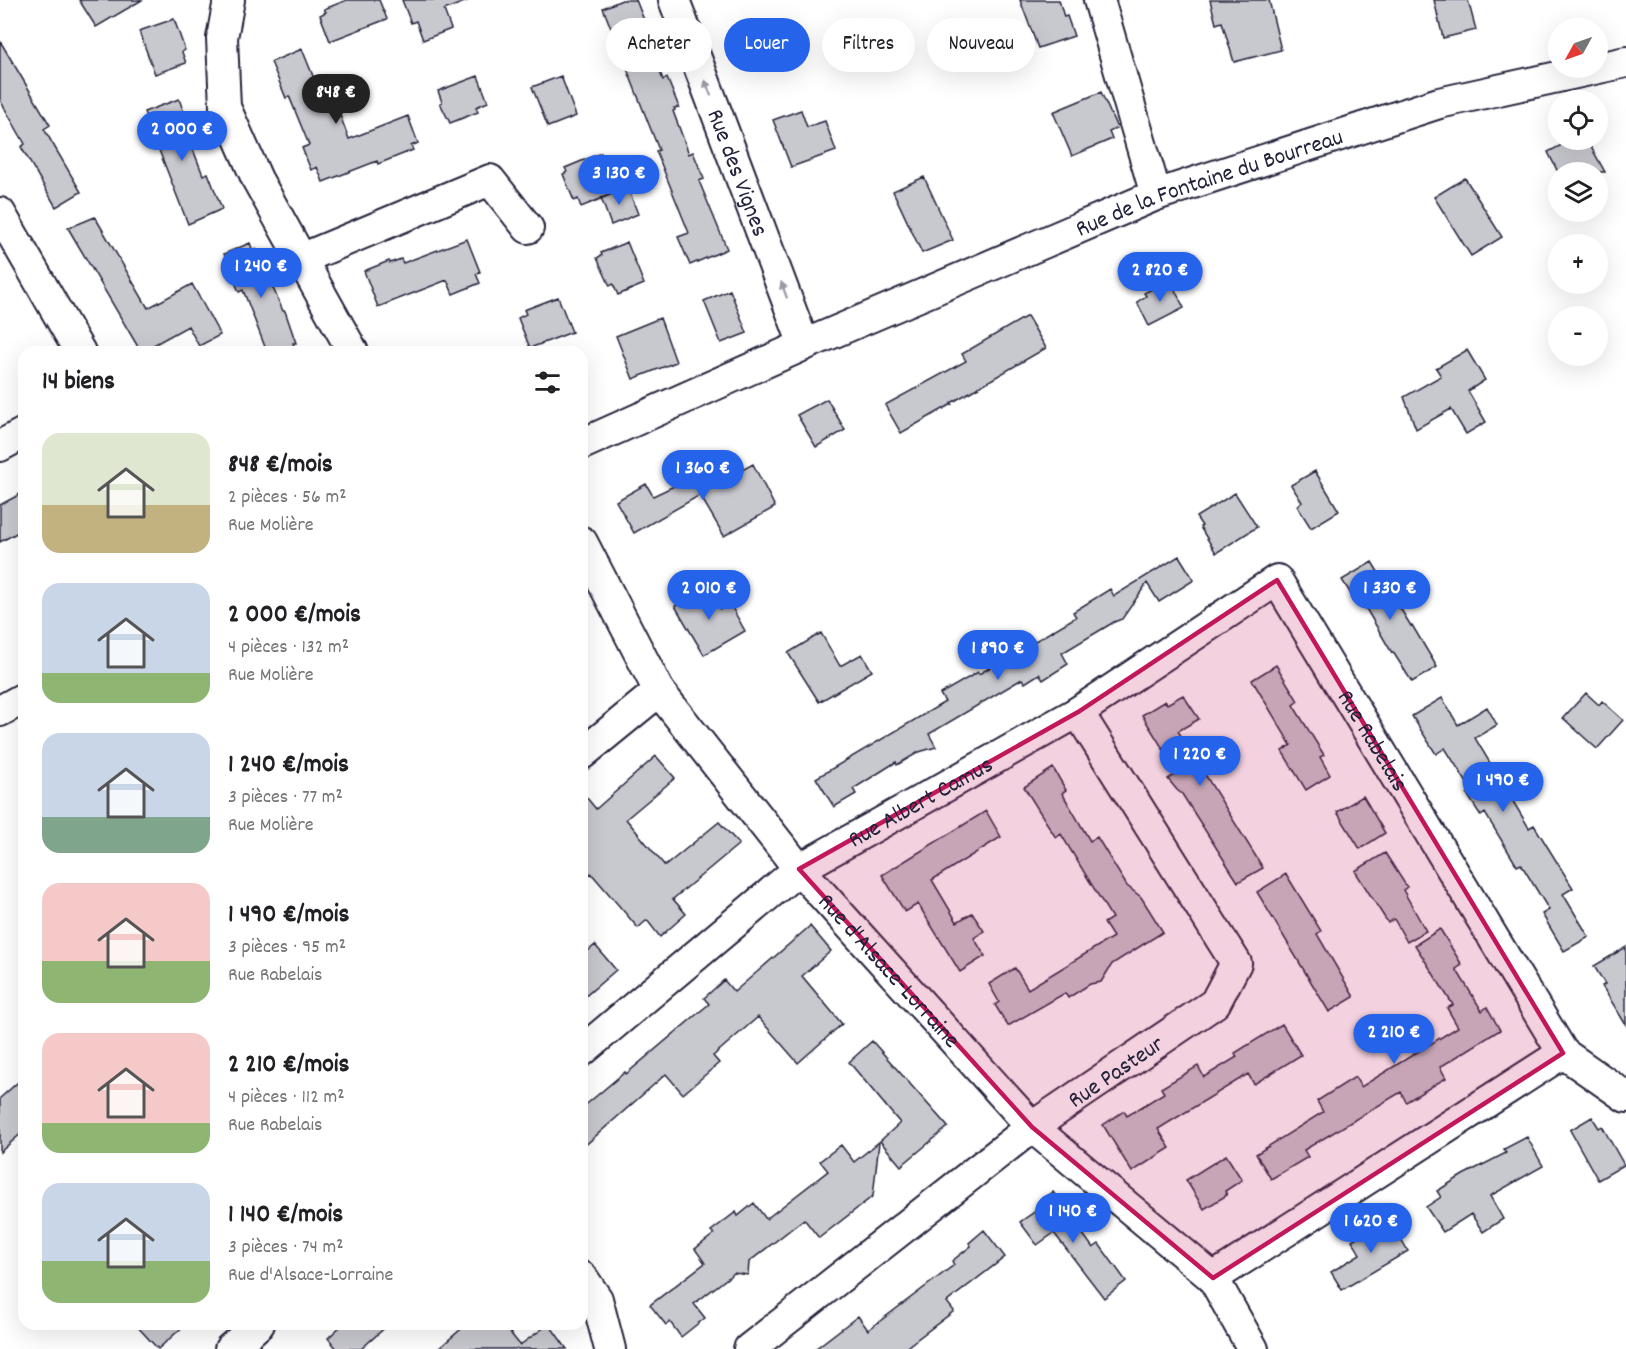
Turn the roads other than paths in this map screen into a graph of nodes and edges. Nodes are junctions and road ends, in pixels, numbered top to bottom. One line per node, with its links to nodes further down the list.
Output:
1 (229, 0): 8 (street)
2 (674, 0): 9 (street, Rue des Vignes, one-way to 2)
3 (1099, 0): 5 (street)
4 (1626, 62): 5 (street, Rue de la Fontaine du Bourreau)
5 (1156, 195): 9 (street, Rue de la Fontaine du Bourreau)
6 (0, 213): 10 (street)
7 (528, 228): 8 (street)
8 (301, 259): 11 (street)
9 (804, 345): 13 (street, Rue de la Fontaine du Bourreau)
10 (77, 346)
11 (350, 346)
12 (18, 436): 14 (street)
13 (588, 441)
14 (0, 446)
15 (588, 554): 17 (street, Rue d'Alsace-Lorraine)
16 (1277, 580): 20 (street, Rue Albert Camus); 24 (street, Rue Rabelais)
17 (659, 691): 21 (street); 22 (street, Rue d'Alsace-Lorraine)
18 (18, 701): 19 (street)
19 (0, 711)
20 (1078, 711): 22 (street, Rue Albert Camus); 26 (street, Rue Pasteur)
21 (588, 749)
22 (799, 869): 23 (street, Rue Albert Camus); 26 (street, Rue d'Alsace-Lorraine)
23 (588, 1046)
24 (1563, 1053): 25 (street, Rue Rabelais); 27 (street)
25 (1626, 1097)
26 (1032, 1127): 27 (street, Rue d'Alsace-Lorraine); 32 (street, Rue Pasteur)
27 (1214, 1278): 33 (street, Rue d'Alsace-Lorraine)
28 (588, 1286): 31 (street)
29 (253, 1330): 30 (street)
30 (230, 1349)
31 (610, 1349)
32 (749, 1349)
33 (1253, 1349)

